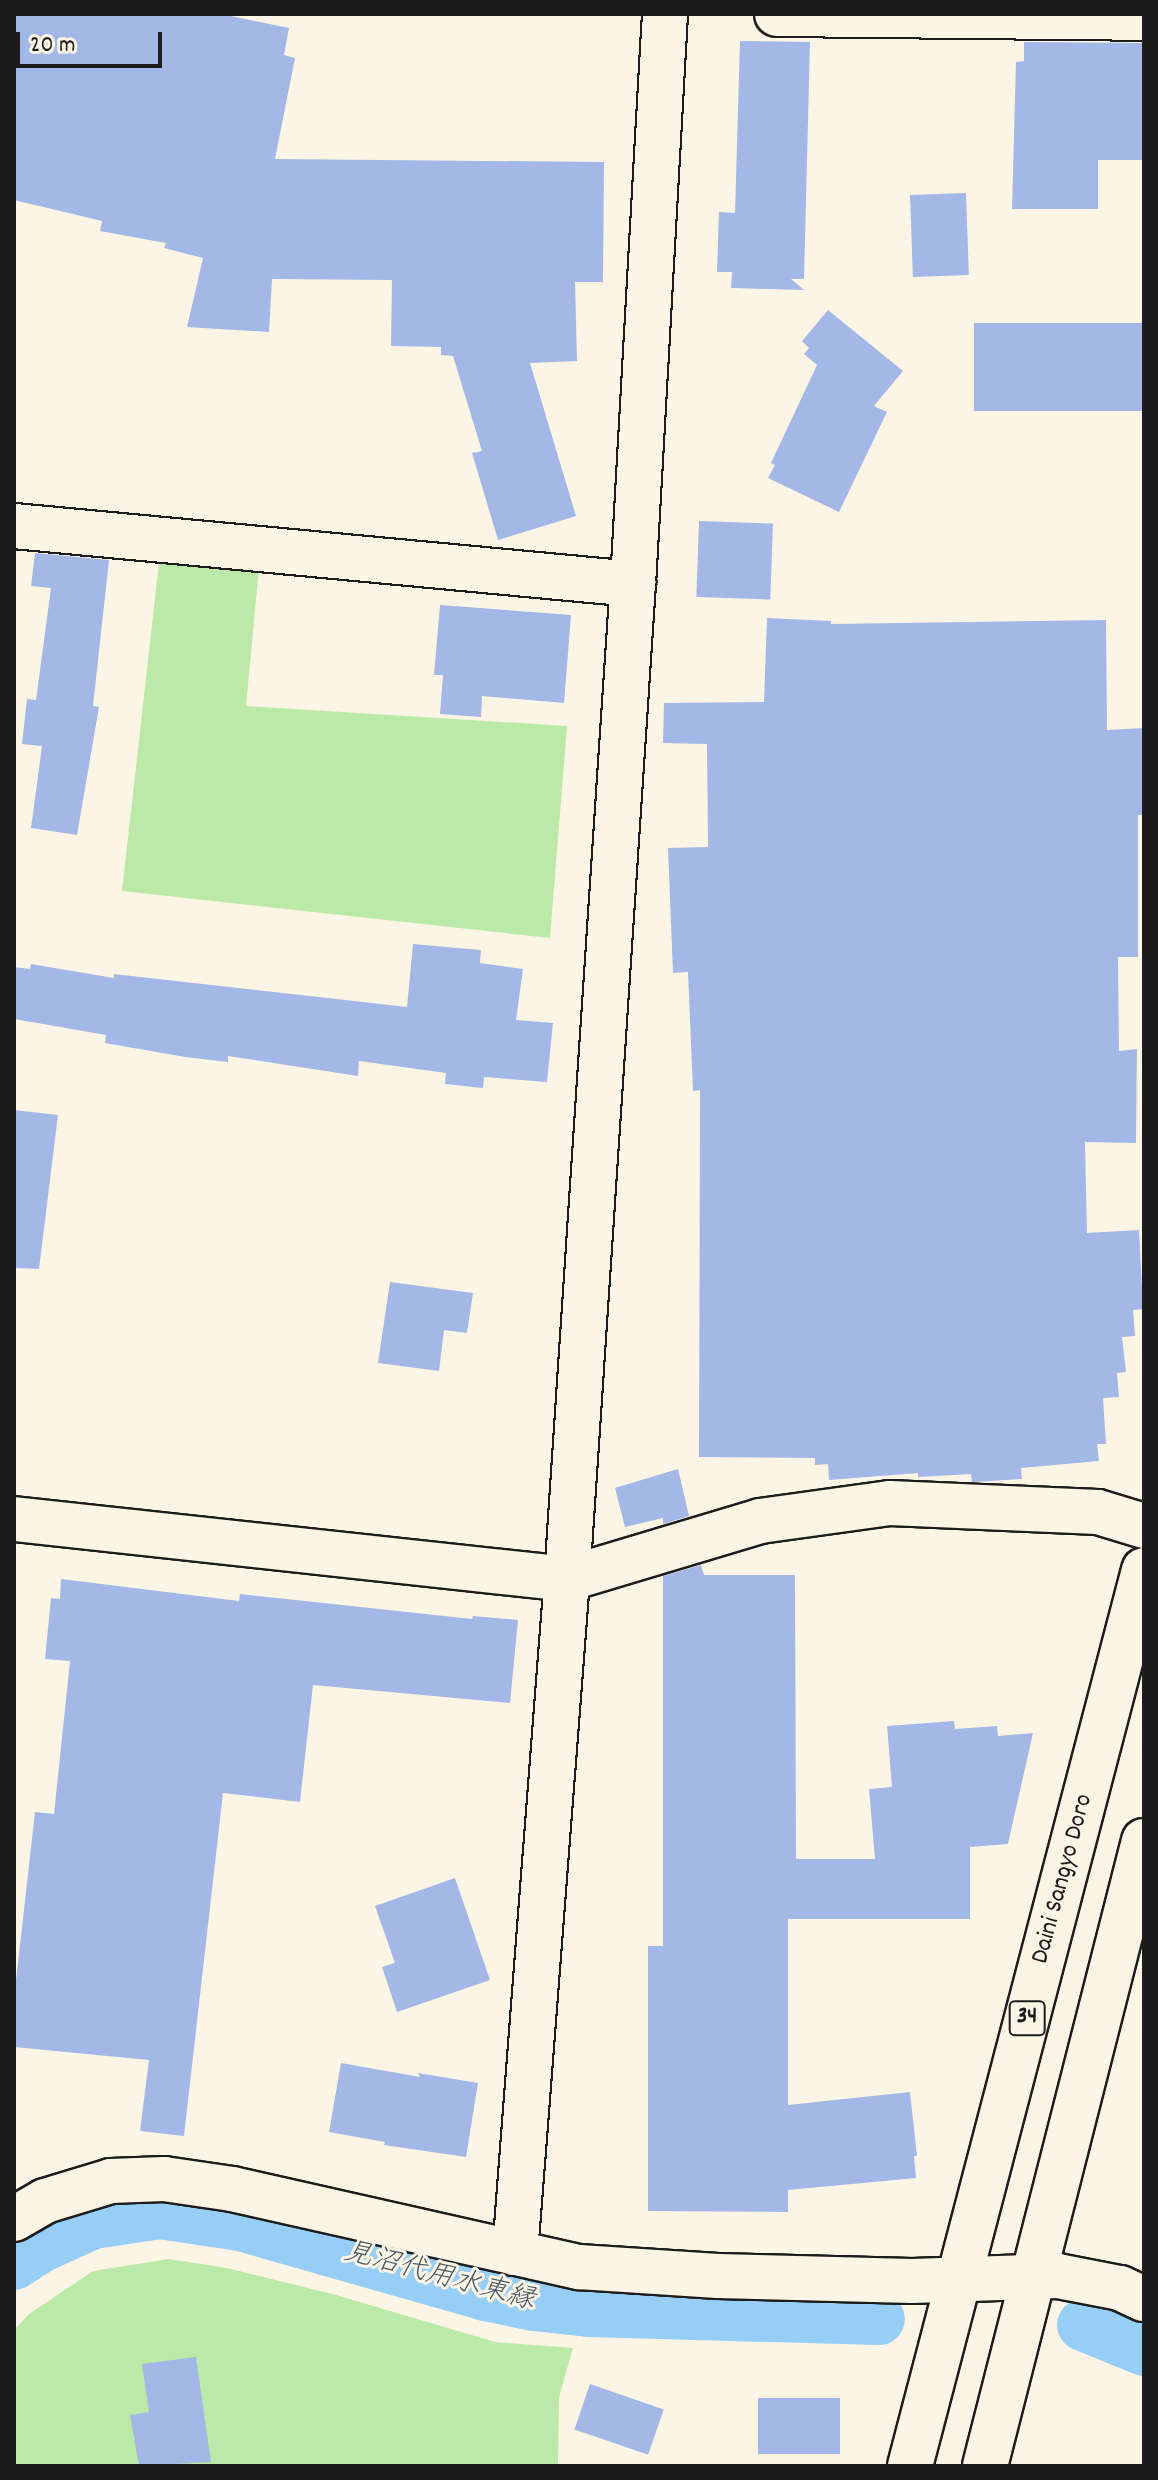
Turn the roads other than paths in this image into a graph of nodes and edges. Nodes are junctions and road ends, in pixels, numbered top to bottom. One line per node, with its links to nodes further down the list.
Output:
1 (665, 14): 5 (street)
2 (777, 14): 3 (street)
3 (1144, 18)
4 (14, 526): 5 (street)
5 (633, 584): 9 (street)
6 (14, 1519): 9 (street)
7 (1144, 1526): 9 (street)
8 (1144, 1570): 14 (street, Daini Sangyo Doro / 34)
9 (567, 1579): 12 (street)
10 (1144, 1841): 13 (street)
11 (14, 2219): 12 (street)
12 (515, 2253): 14 (street)
13 (1033, 2276): 14 (street); 15 (street); 17 (street)
14 (958, 2280): 16 (street, Daini Sangyo Doro / 34)
15 (1144, 2299)
16 (910, 2466)
17 (985, 2466)

